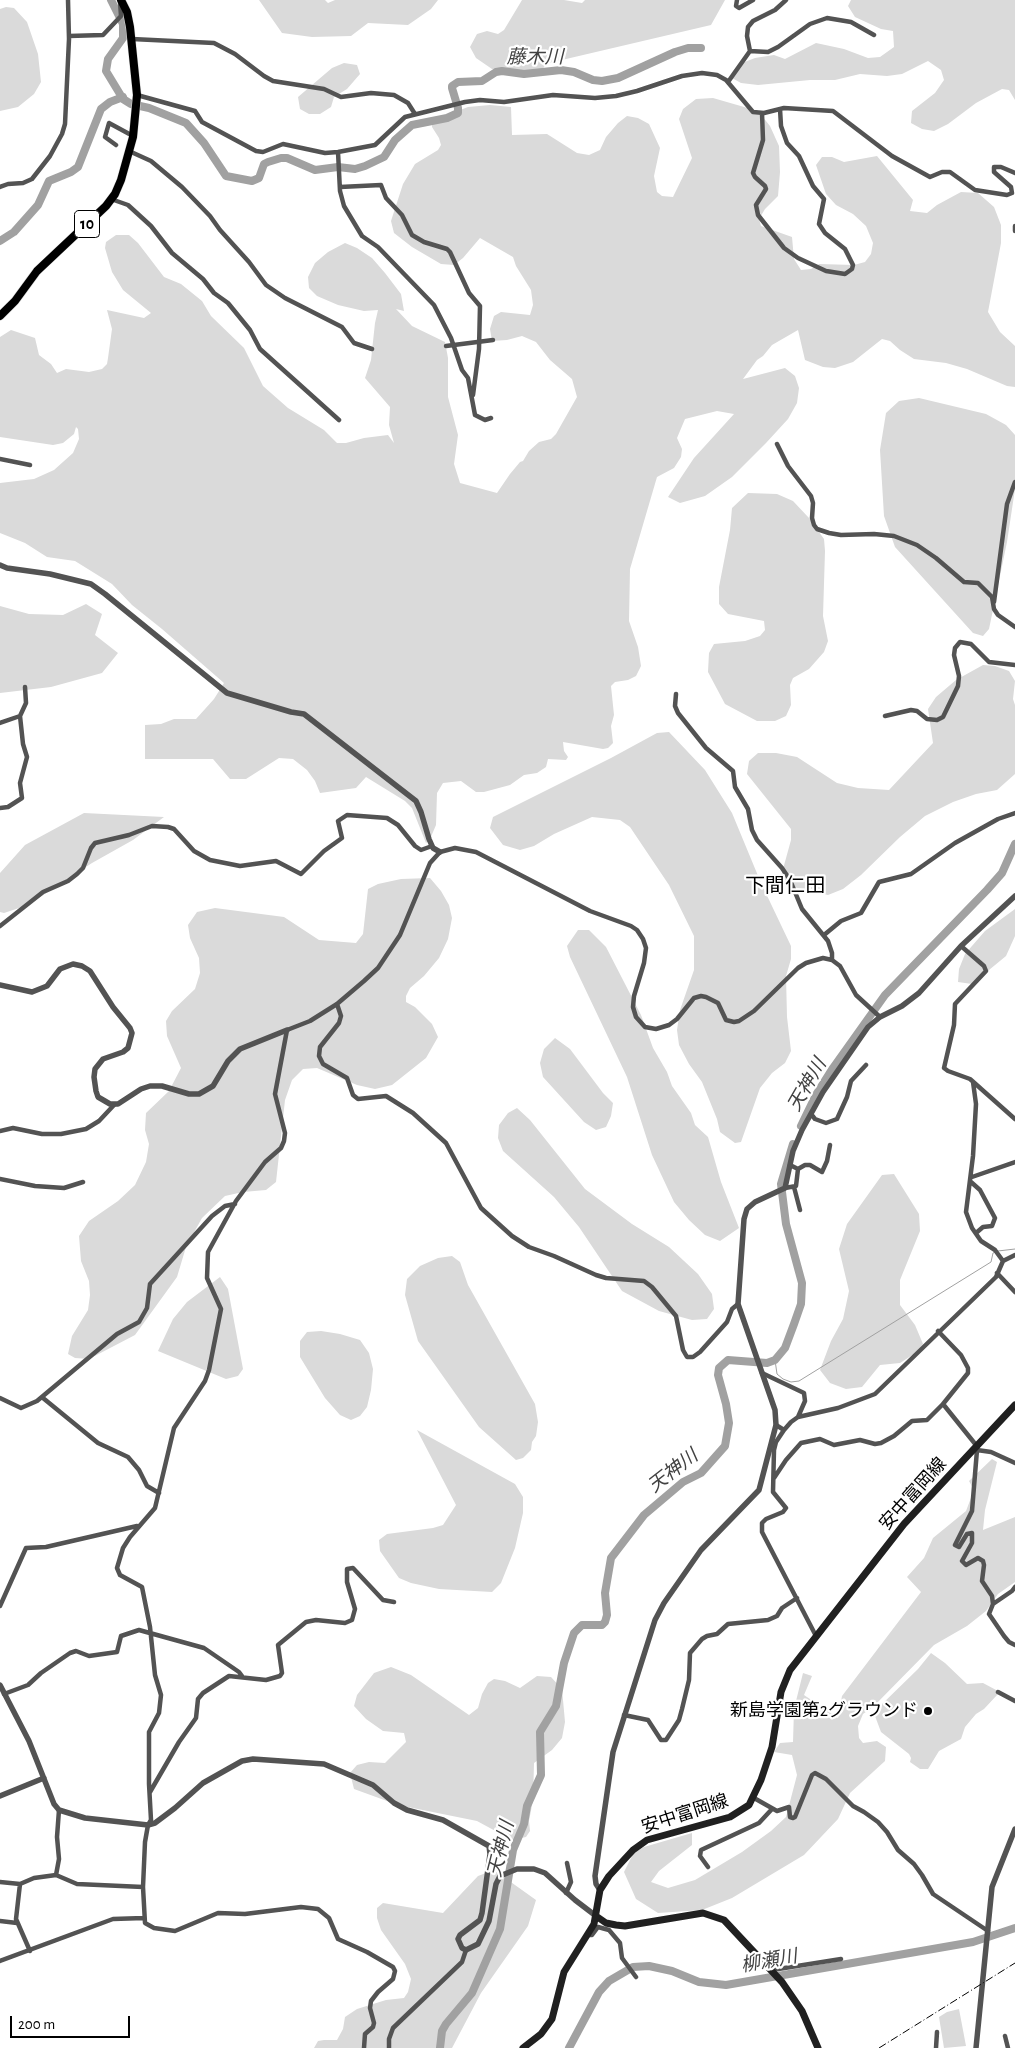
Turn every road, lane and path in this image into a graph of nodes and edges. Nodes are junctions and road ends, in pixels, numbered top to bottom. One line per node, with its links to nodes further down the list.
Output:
1 (68, 0): 7 (street)
2 (121, 0): 7 (street); 8 (main road, 10)
3 (737, 0): 4 (street)
4 (753, 0)
5 (786, 0): 9 (street)
6 (874, 35): 9 (street)
7 (69, 36): 20 (street)
8 (132, 39): 11 (main road, 10); 14 (street)
9 (750, 51): 10 (street)
10 (728, 82): 13 (street); 14 (street)
11 (137, 96): 15 (main road, 10); 18 (street)
12 (780, 108): 13 (street); 13 (street); 19 (street)
13 (762, 113)
14 (416, 114): 18 (street)
15 (133, 136): 16 (street); 17 (main road, 10)
16 (116, 145)
17 (129, 151): 22 (main road, 10); 28 (street)
18 (338, 152): 21 (street)
19 (1015, 173)
20 (0, 187)
21 (340, 187): 29 (street); 29 (street)
22 (111, 199): 25 (main road, 10); 31 (street)
23 (1015, 226): 24 (street)
24 (1015, 232)
25 (0, 316)
26 (493, 340): 27 (street, bridge)
27 (446, 346)
28 (372, 349)
29 (472, 402): 30 (street)
30 (491, 418)
31 (339, 420)
32 (777, 444): 37 (street)
33 (0, 459): 34 (street)
34 (30, 465)
35 (1015, 482): 37 (street)
36 (0, 565): 47 (street)
37 (994, 603): 38 (street)
38 (1015, 627)
39 (1015, 665): 43 (street)
40 (25, 688): 42 (street)
41 (676, 694): 51 (street)
42 (20, 716): 44 (street); 45 (street)
43 (885, 716)
44 (0, 723)
45 (0, 808)
46 (1015, 813): 51 (street)
47 (432, 846): 48 (street); 50 (street)
48 (440, 852): 53 (street); 55 (street)
49 (1015, 896): 52 (street)
50 (0, 926)
51 (824, 935): 53 (street)
52 (961, 946): 56 (street); 59 (street)
53 (832, 960): 56 (street)
54 (0, 985): 60 (street)
55 (337, 1004): 57 (street); 80 (street)
56 (878, 1015): 61 (street)
57 (286, 1030): 60 (street); 73 (street)
58 (866, 1065): 61 (street)
59 (973, 1082): 62 (street); 69 (street)
60 (114, 1105): 63 (street)
61 (811, 1114): 66 (street)
62 (1015, 1119)
63 (0, 1131)
64 (830, 1145): 67 (street)
65 (1015, 1162): 69 (street)
66 (790, 1164): 67 (street); 72 (street)
67 (798, 1169): 71 (street)
68 (0, 1179): 70 (street)
69 (971, 1179): 75 (street); 75 (street)
70 (83, 1182)
71 (794, 1187): 72 (street); 74 (street)
72 (783, 1189): 80 (street)
73 (235, 1204): 84 (street); 93 (street)
74 (800, 1210)
75 (976, 1233): 77 (street)
76 (1015, 1255): 77 (street)
77 (1003, 1261): 78 (street)
78 (997, 1273): 79 (street); 81 (street)
79 (1015, 1292)
80 (738, 1304): 82 (street)
81 (938, 1331): 85 (street); 87 (street)
82 (761, 1370): 87 (street); 88 (street)
83 (0, 1398): 84 (street)
84 (44, 1398): 93 (street)
85 (943, 1404): 90 (street); 92 (street)
86 (1015, 1405): 90 (main road, 安中富岡線)
87 (798, 1417): 89 (street)
88 (776, 1425): 89 (street); 108 (street)
89 (784, 1430): 92 (street)
90 (977, 1448): 91 (street); 98 (street); 101 (main road, 安中富岡線)
91 (1015, 1463)
92 (773, 1479): 96 (street)
93 (159, 1492): 94 (street)
94 (137, 1526): 99 (street); 100 (street)
95 (1015, 1587): 98 (street)
96 (797, 1598): 101 (street); 108 (street)
97 (394, 1602): 103 (street)
98 (993, 1604): 102 (street)
99 (0, 1606)
100 (150, 1632): 103 (street); 106 (street); 110 (street)
101 (816, 1636): 112 (main road, 安中富岡線)
102 (1015, 1645)
103 (242, 1676): 110 (street)
104 (0, 1685): 106 (street)
105 (998, 1692): 107 (street)
106 (4, 1694): 109 (street)
107 (1015, 1702)
108 (624, 1714): 123 (street)
109 (44, 1778): 111 (street); 114 (street)
110 (150, 1792): 115 (street)
111 (0, 1796)
112 (754, 1798): 113 (street); 123 (main road, 安中富岡線)
113 (772, 1809): 118 (street); 129 (street)
114 (59, 1810): 115 (street); 119 (street)
115 (148, 1825): 122 (street); 131 (street)
116 (1015, 1829): 129 (street)
117 (567, 1863): 124 (street)
118 (708, 1867)
119 (56, 1875): 121 (street); 122 (street)
120 (0, 1882): 121 (street)
121 (20, 1884): 128 (street)
122 (143, 1887): 126 (street)
123 (600, 1890): 125 (main road, 安中富岡線)
124 (566, 1893): 125 (street); 131 (street)
125 (596, 1916): 130 (main road, 安中富岡線); 135 (main road)
126 (144, 1918): 132 (street); 139 (street)
127 (0, 1921): 128 (street)
128 (18, 1923): 132 (street)
129 (988, 1932): 144 (street)
130 (587, 1935): 136 (street); 141 (main road, 安中富岡線)
131 (466, 1950): 140 (street)
132 (30, 1951): 134 (street)
133 (841, 1959): 135 (street)
134 (0, 1961)
135 (772, 1970): 142 (main road)
136 (636, 1976)
137 (937, 2032): 143 (street)
138 (1005, 2036): 145 (street)
139 (364, 2048)
140 (389, 2048)
141 (523, 2048)
142 (818, 2048)
143 (936, 2048)
144 (976, 2048)
145 (1008, 2048)

